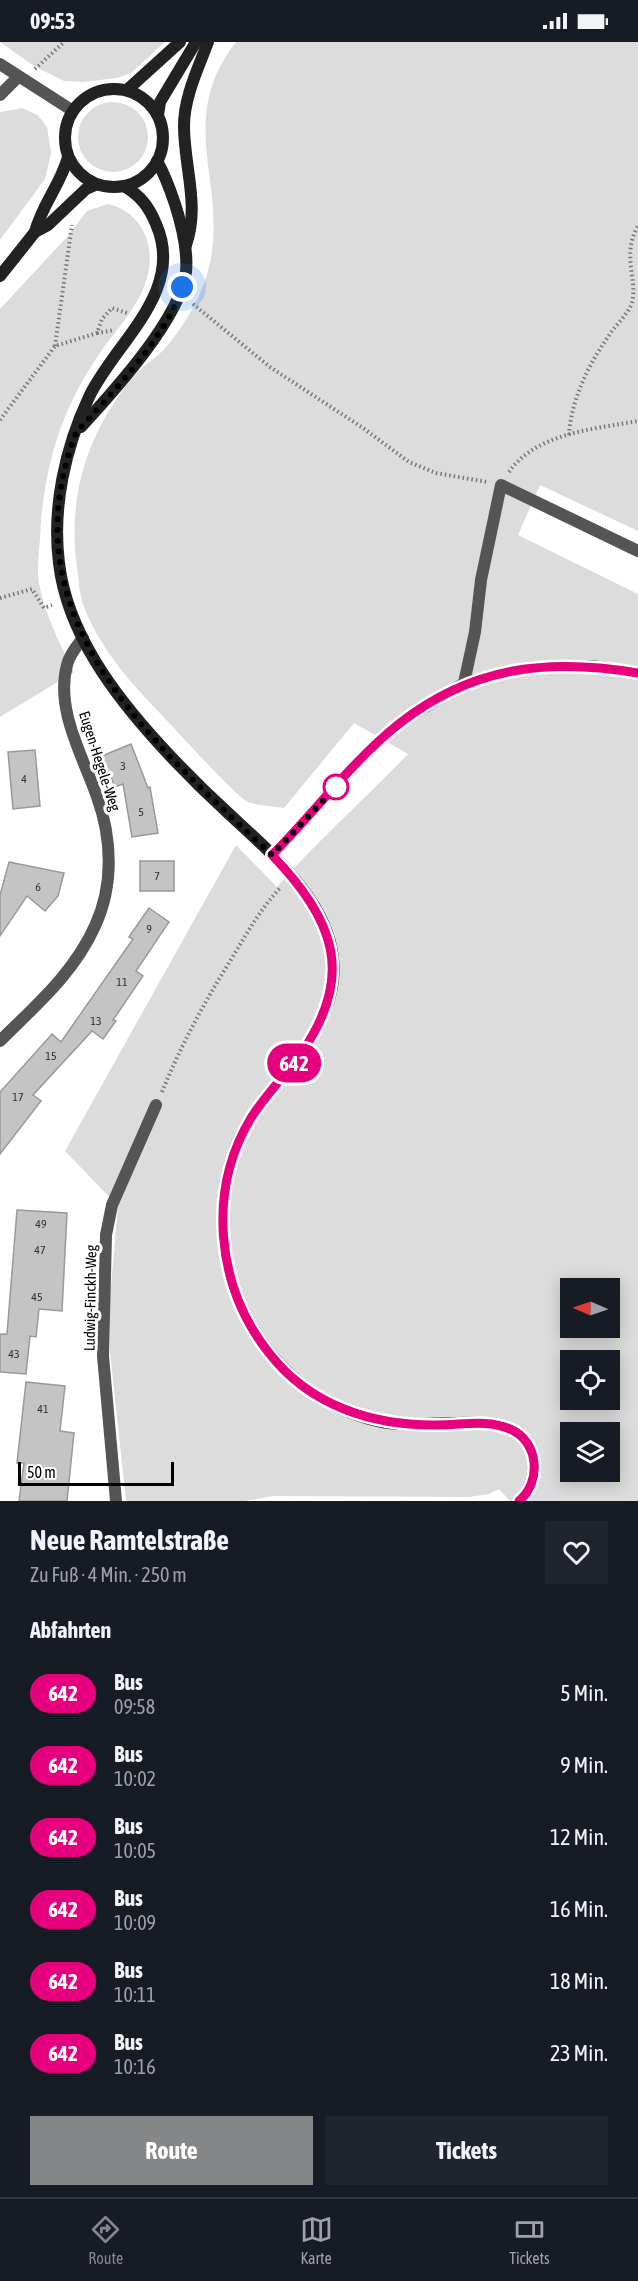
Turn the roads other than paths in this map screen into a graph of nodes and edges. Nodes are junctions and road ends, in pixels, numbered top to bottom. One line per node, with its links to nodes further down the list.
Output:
1 (180, 42): 6 (main road)
2 (196, 42): 9 (main road)
3 (208, 42): 15 (main road)
4 (0, 64): 5 (street)
5 (18, 77): 7 (street); 8 (street)
6 (127, 90): 8 (main road); 9 (main road)
7 (0, 95)
8 (73, 111): 10 (main road)
9 (158, 115): 11 (main road)
10 (68, 157): 12 (main road); 14 (main road)
11 (157, 161): 13 (main road); 15 (main road)
12 (95, 184): 13 (main road); 14 (main road)
13 (124, 186): 17 (main road)
14 (35, 232): 16 (main road)
15 (185, 246): 17 (main road)
16 (0, 276)
17 (76, 433): 19 (main road)
18 (638, 551): 21 (street)
19 (83, 638): 22 (main road); 23 (street, Eugen-Hegele-Weg)
20 (638, 673): 21 (street)
21 (464, 683): 22 (street)
22 (272, 855): 26 (main road)
23 (0, 1041)
24 (156, 1105): 25 (street, Ludwig-Finckh-Weg)
25 (116, 1501)
26 (519, 1501)

